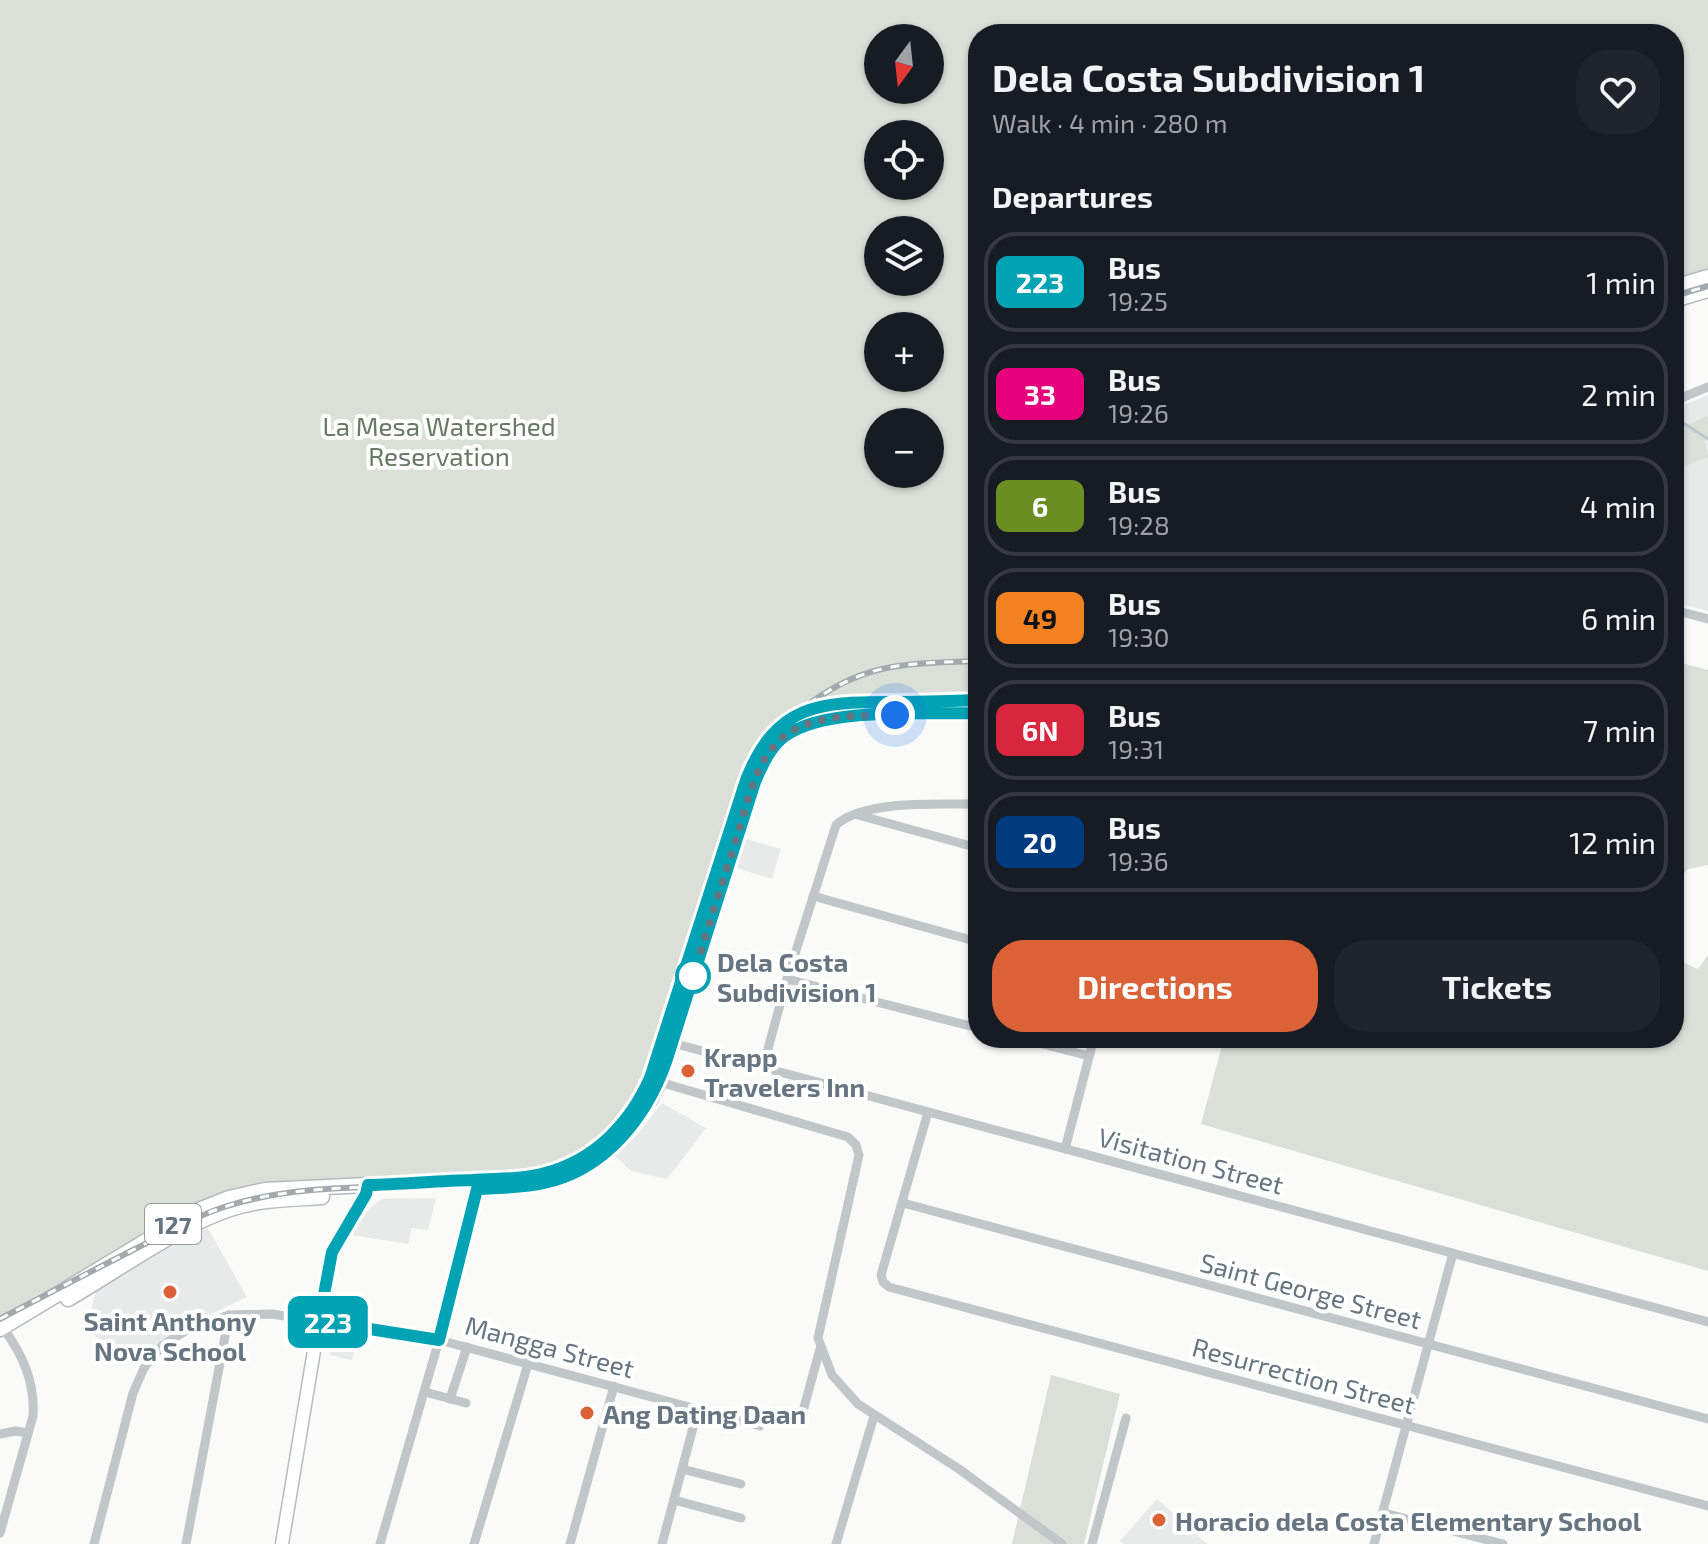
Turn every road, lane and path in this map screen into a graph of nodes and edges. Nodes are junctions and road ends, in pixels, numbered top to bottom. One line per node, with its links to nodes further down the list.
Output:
1 (1708, 277): 2 (main road)
2 (1684, 284)
3 (1708, 290): 4 (main road)
4 (1684, 297)
5 (1708, 387): 6 (street)
6 (1684, 397)
7 (1684, 613): 8 (street)
8 (1708, 619)
9 (968, 700): 18 (main road, 127)
10 (968, 713): 18 (main road, 127)
11 (968, 804): 12 (street)
12 (854, 814): 13 (street); 14 (street)
13 (968, 845)
14 (813, 896): 15 (street); 16 (street)
15 (968, 939)
16 (787, 979): 17 (street); 22 (street)
17 (968, 1025)
18 (667, 1042): 22 (street, Visitation Street); 23 (main road, 127)
19 (1058, 1048): 21 (street)
20 (1091, 1048): 21 (street)
21 (1089, 1056): 25 (street)
22 (763, 1067): 24 (street, Visitation Street)
23 (654, 1080): 26 (main road, 127); 37 (street)
24 (928, 1112): 25 (street, Visitation Street); 28 (street)
25 (1065, 1149): 29 (street, Visitation Street)
26 (476, 1184): 27 (main road, 127); 34 (street)
27 (367, 1190): 31 (street); 33 (main road, 127)
28 (903, 1203): 35 (street, Saint George Street); 48 (street, Resurrection Street)
29 (1453, 1253): 32 (street, Visitation Street); 35 (street)
30 (229, 1315): 31 (street, Mangga Street); 60 (street, Mangga Street); 61 (street)
31 (319, 1321): 34 (street, Mangga Street); 62 (street)
32 (1708, 1322)
33 (3, 1333): 50 (street)
34 (439, 1340): 36 (street, Mangga Street); 40 (street)
35 (1429, 1344): 46 (street, Saint George Street); 48 (street)
36 (467, 1347): 38 (street, Mangga Street); 41 (street)
37 (820, 1349): 44 (street); 47 (street)
38 (528, 1364): 39 (street, Mangga Street); 64 (street)
39 (614, 1386): 43 (street, Mangga Street); 65 (street)
40 (425, 1392): 41 (street); 63 (street)
41 (450, 1399): 42 (street)
42 (466, 1403)
43 (698, 1409): 49 (street, Mangga Street); 52 (street)
44 (874, 1416): 59 (street); 68 (street)
45 (1126, 1418): 69 (street)
46 (1708, 1419)
47 (800, 1422)
48 (1407, 1425): 55 (street, Resurrection Street); 56 (street)
49 (760, 1426)
50 (28, 1433): 51 (street); 58 (street)
51 (0, 1434)
52 (682, 1469): 53 (street); 54 (street)
53 (741, 1484)
54 (674, 1500): 57 (street); 66 (street)
55 (1708, 1506)
56 (1384, 1513): 70 (street); 71 (street)
57 (741, 1518)
58 (0, 1533)
59 (837, 1542): 67 (street)
60 (94, 1544)
61 (186, 1544)
62 (282, 1544)
63 (380, 1544)
64 (474, 1544)
65 (570, 1544)
66 (662, 1544)
67 (848, 1544)
68 (1062, 1544)
69 (1092, 1544)
70 (1374, 1544)
71 (1503, 1544)

